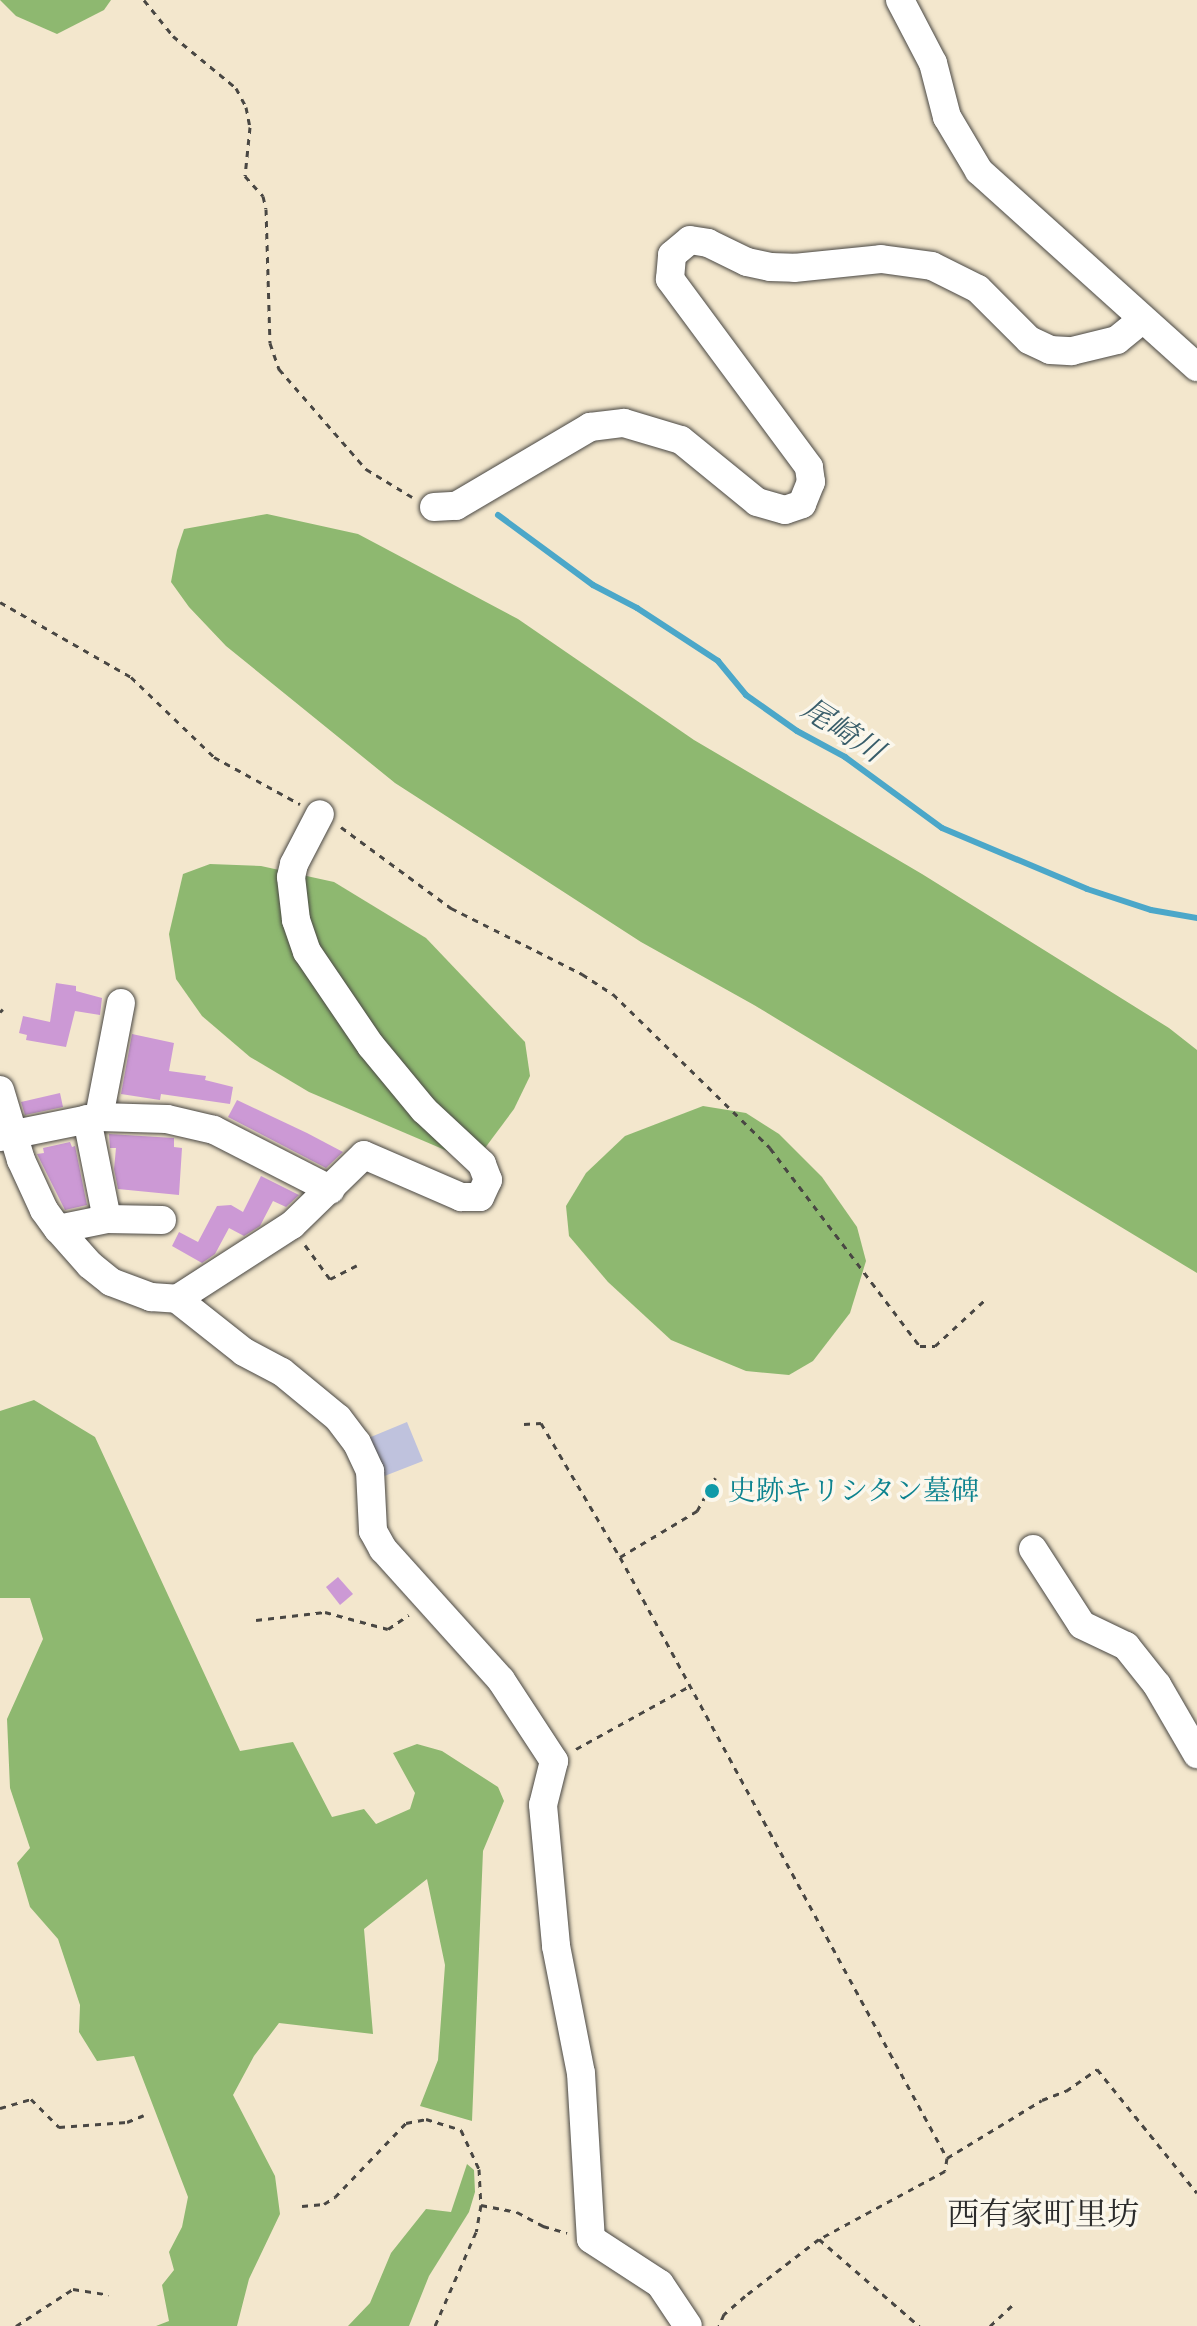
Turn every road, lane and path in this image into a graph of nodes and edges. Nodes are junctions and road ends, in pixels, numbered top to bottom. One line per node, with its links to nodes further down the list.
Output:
1 (144, 0): 5 (path)
2 (900, 0): 3 (street)
3 (1143, 319): 4 (street); 5 (street)
4 (1197, 367)
5 (434, 507)
6 (0, 602): 7 (path)
7 (320, 814): 12 (street); 19 (path)
8 (121, 1003): 10 (street)
9 (0, 1090): 11 (street)
10 (93, 1118): 11 (street); 12 (street); 13 (street)
11 (7, 1135): 16 (street)
12 (331, 1190): 15 (street)
13 (107, 1219): 14 (street); 16 (street)
14 (162, 1220)
15 (292, 1225): 17 (path); 18 (street)
16 (58, 1229): 18 (street)
17 (357, 1265)
18 (177, 1299): 24 (street)
19 (986, 1299)
20 (524, 1424): 23 (path)
21 (715, 1478): 23 (path)
22 (1033, 1549): 27 (street)
23 (620, 1557): 26 (path)
24 (427, 1600): 25 (path); 28 (street)
25 (256, 1620)
26 (688, 1687): 28 (path); 31 (path)
27 (1197, 1754)
28 (554, 1761): 35 (street)
29 (0, 2108): 30 (path)
30 (144, 2115)
31 (947, 2158): 32 (path); 36 (path)
32 (1197, 2193)
33 (481, 2205): 34 (path); 35 (path); 40 (path)
34 (302, 2206)
35 (591, 2239): 41 (street)
36 (819, 2239): 42 (path); 43 (path)
37 (109, 2295): 39 (path)
38 (1016, 2302): 44 (path)
39 (16, 2326)
40 (435, 2326)
41 (688, 2326)
42 (719, 2326)
43 (919, 2326)
44 (990, 2326)

